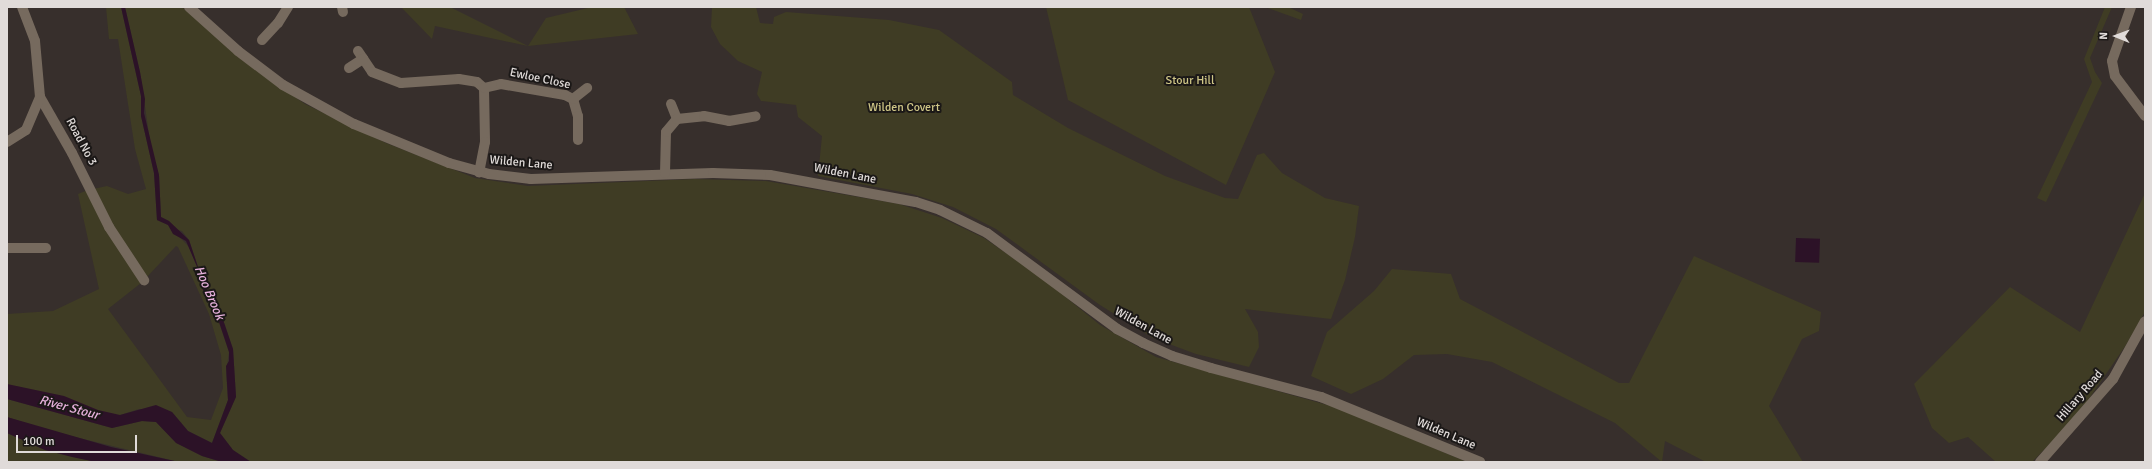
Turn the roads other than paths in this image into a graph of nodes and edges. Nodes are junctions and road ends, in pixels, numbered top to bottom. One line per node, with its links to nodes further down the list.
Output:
1 (22, 7): 9 (street, Road No 3)
2 (189, 7): 17 (street, Wilden Lane)
3 (288, 7): 5 (street)
4 (2131, 7): 13 (street)
5 (262, 40)
6 (349, 68): 7 (street)
7 (484, 88): 10 (street, Ewloe Close); 17 (street)
8 (587, 88): 10 (street)
9 (40, 97): 16 (street); 21 (street, Road No 3)
10 (573, 99): 15 (street, Ewloe Close)
11 (671, 104): 14 (street)
12 (756, 116): 14 (street)
13 (2145, 116)
14 (677, 119): 18 (street)
15 (578, 140)
16 (7, 142)
17 (479, 172): 18 (street, Wilden Lane)
18 (665, 173): 23 (street, Wilden Lane)
19 (7, 248): 20 (street)
20 (46, 248)
21 (144, 280)
22 (2145, 320): 24 (street, Hillary Road)
23 (1480, 462)
24 (2040, 462)

